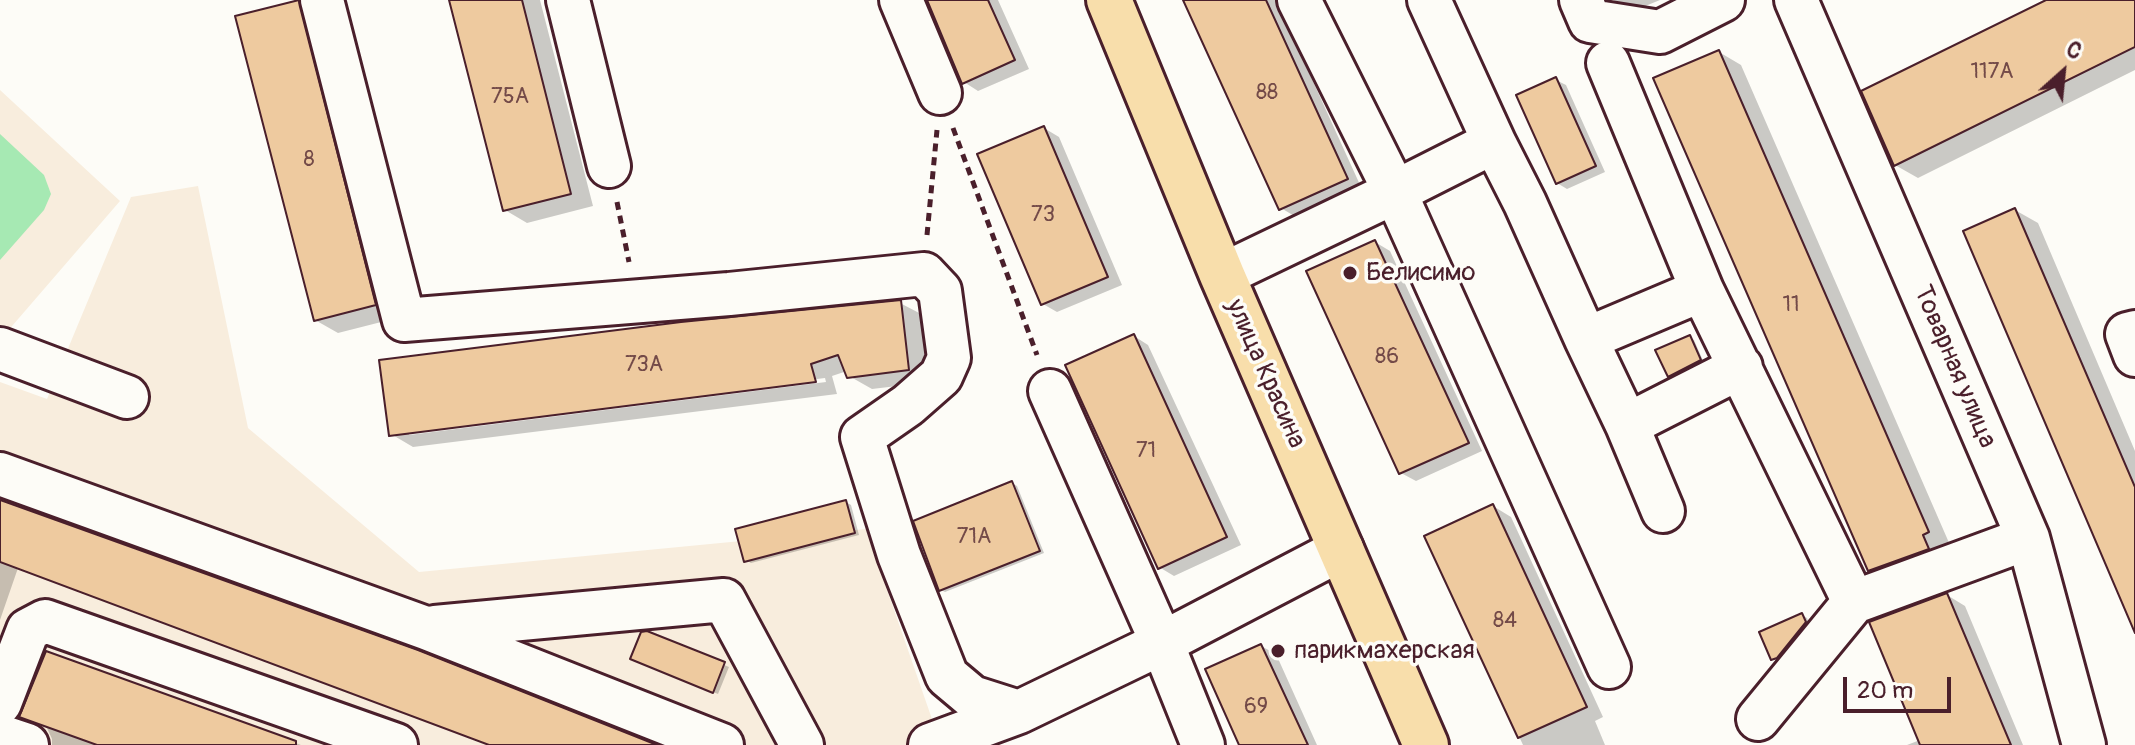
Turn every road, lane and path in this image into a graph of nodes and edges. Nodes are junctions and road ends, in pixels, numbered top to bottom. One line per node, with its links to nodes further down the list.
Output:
1 (322, 0): 18 (lane)
2 (568, 0): 13 (lane)
3 (901, 0): 11 (lane)
4 (1109, 0): 16 (main road, улица Красина)
5 (1299, 0): 14 (lane)
6 (1429, 0): 12 (lane)
7 (1581, 0): 8 (lane)
8 (1723, 0)
9 (1796, 0): 29 (lane, Товарная улица)
10 (1608, 63): 17 (lane)
11 (940, 93): 15 (path); 24 (path)
12 (1494, 142): 14 (lane); 20 (lane)
13 (609, 166): 18 (path)
14 (1395, 192): 16 (lane); 34 (lane)
15 (924, 274): 18 (lane); 37 (lane)
16 (1222, 275): 30 (main road, улица Красина)
17 (1702, 290): 20 (lane); 23 (lane)
18 (637, 301)
19 (2135, 332): 22 (lane)
20 (1586, 339): 26 (lane)
21 (0, 349): 25 (lane)
22 (2135, 355)
23 (1741, 367): 26 (lane); 31 (lane)
24 (1050, 391): 33 (lane)
25 (127, 397)
26 (1627, 425): 28 (lane)
27 (0, 474): 32 (lane)
28 (1663, 511)
29 (2028, 538): 31 (lane); 46 (lane, Товарная улица)
30 (1342, 549): 33 (lane); 45 (main road, улица Красина)
31 (1854, 602): 36 (lane)
32 (426, 628): 41 (lane); 42 (lane)
33 (1162, 643): 37 (lane); 44 (lane)
34 (1609, 667)
35 (0, 703): 40 (lane)
36 (1758, 719)
37 (1013, 729): 43 (lane)
38 (0, 736): 39 (lane)
39 (27, 745)
40 (396, 745)
41 (722, 745)
42 (802, 745)
43 (930, 745)
44 (1203, 745)
45 (1426, 745)
46 (2084, 745)

